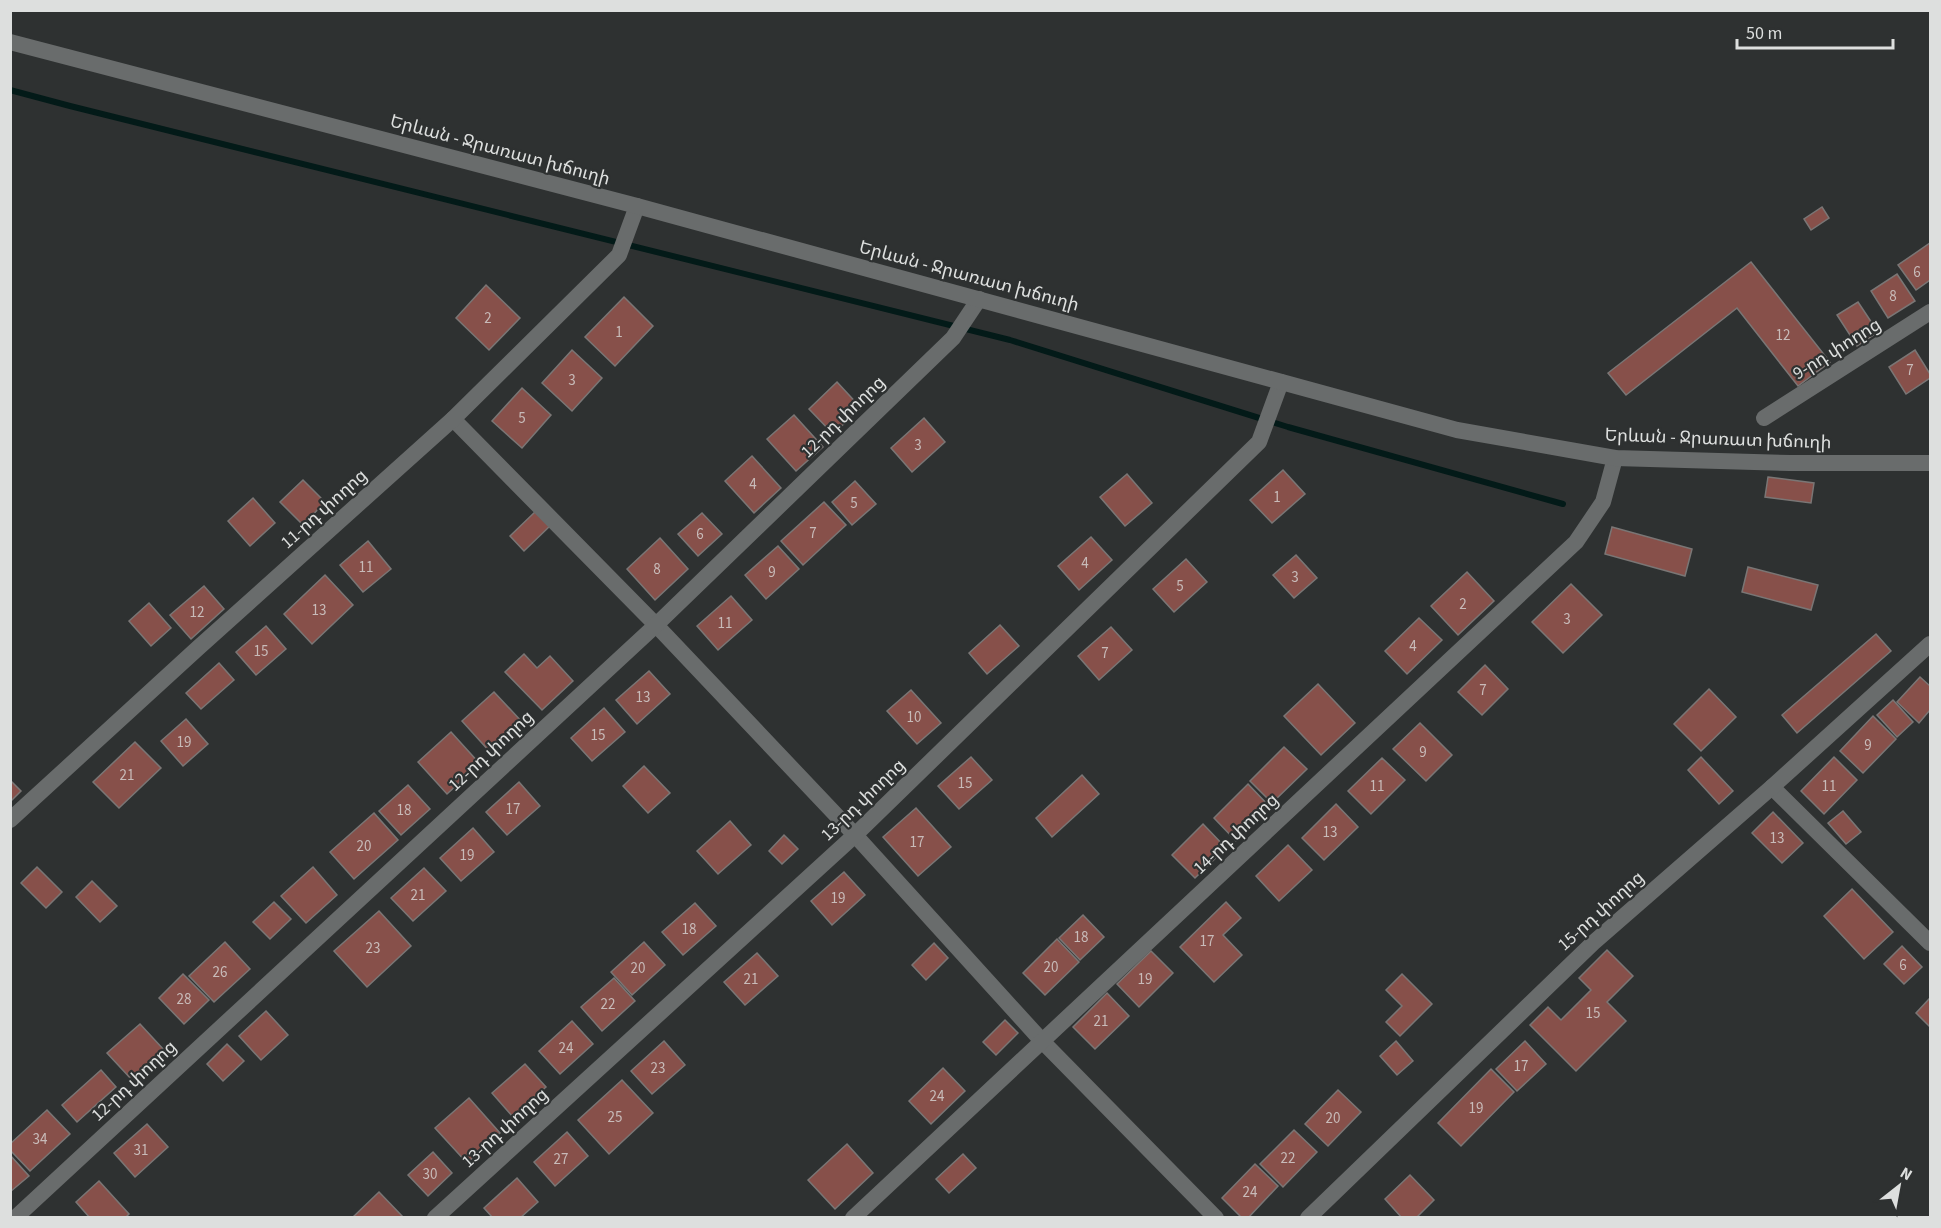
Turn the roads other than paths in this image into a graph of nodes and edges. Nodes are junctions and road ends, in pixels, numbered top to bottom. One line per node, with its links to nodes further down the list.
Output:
1 (10, 42): 2 (street, Երևան - Ջրառատ խճուղի)
2 (635, 213): 3 (street, Երևան - Ջրառատ խճուղի); 7 (street, 11-րդ փողոց)
3 (975, 304): 5 (street, Երևան - Ջրառատ խճուղի); 10 (street, 12-րդ փողոց)
4 (1930, 312): 6 (street, 9-րդ փողոց)
5 (1281, 382): 8 (street, Երևան - Ջրառատ խճուղի); 14 (street, 13-րդ փողոց)
6 (1764, 418)
7 (453, 419): 10 (street); 13 (street, 11-րդ փողոց)
8 (1615, 458): 9 (street, Երևան - Ջրառատ խճուղի); 16 (street, 14-րդ փողոց)
9 (1930, 463)
10 (656, 625): 14 (street); 17 (street, 12-րդ փողոց)
11 (1930, 644): 12 (street, 15-րդ փողոց)
12 (1772, 787): 15 (street); 21 (street, 15-րդ փողոց)
13 (10, 820)
14 (855, 835): 16 (street); 18 (street, 13-րդ փողոց)
15 (1930, 943)
16 (1042, 1041): 19 (street, 14-րդ փողոց); 20 (street)
17 (15, 1218)
18 (435, 1218)
19 (853, 1218)
20 (1216, 1218)
21 (1308, 1218)

